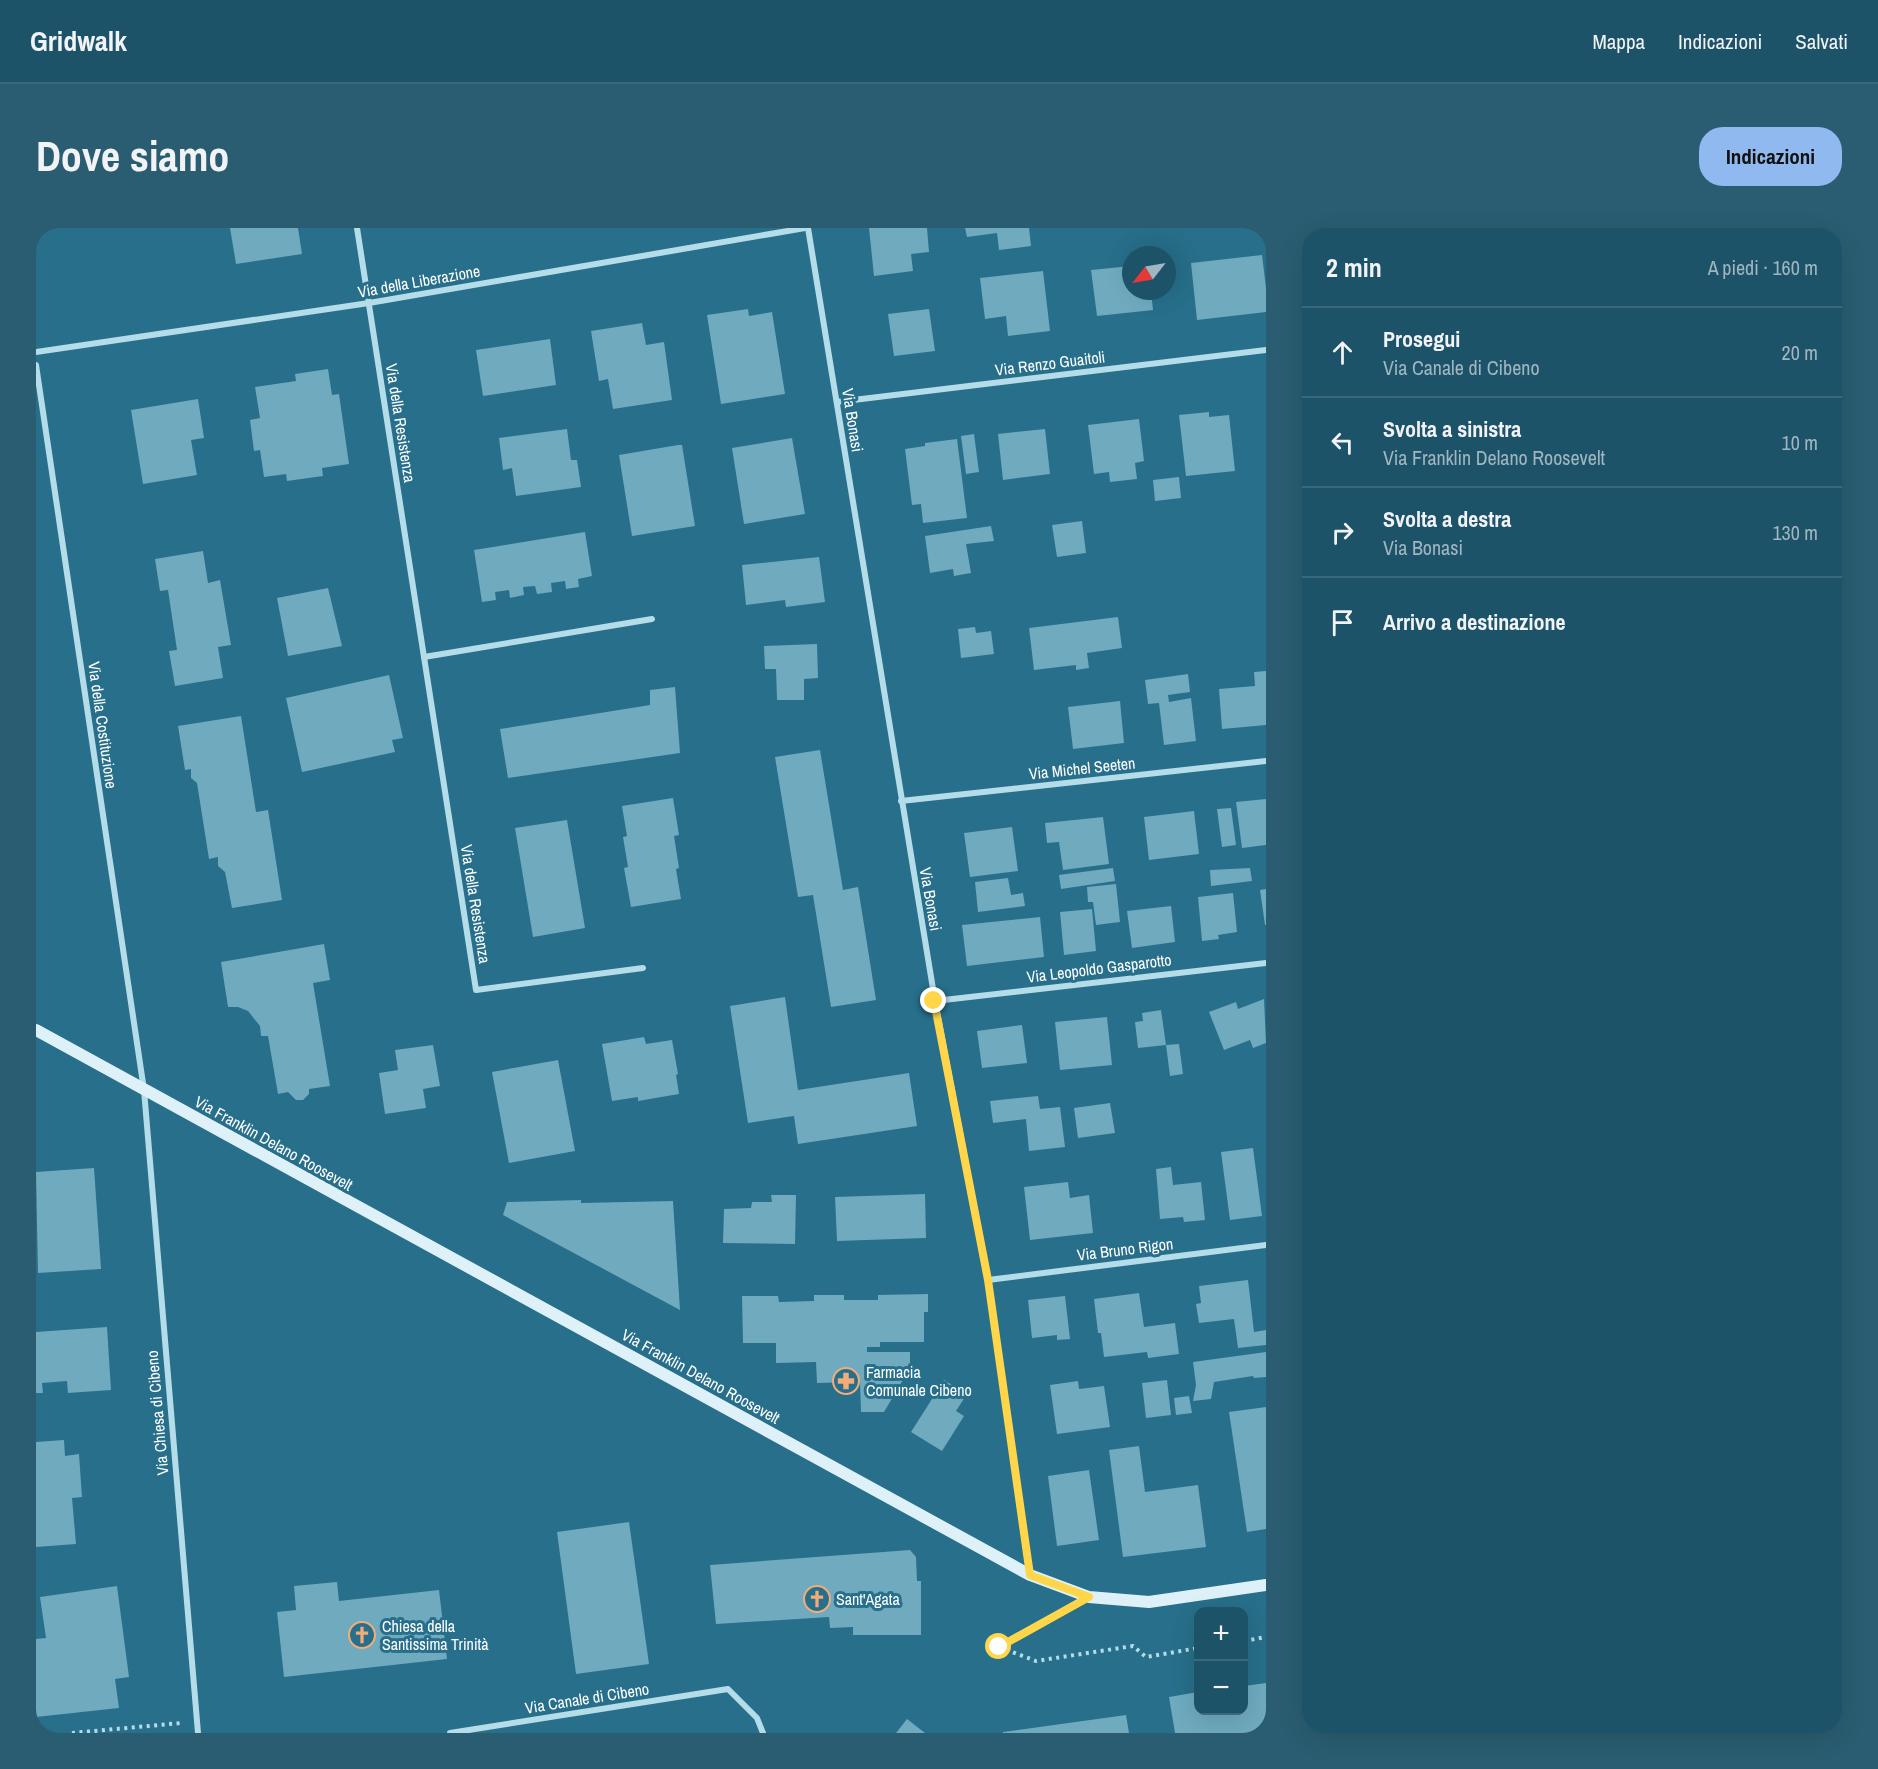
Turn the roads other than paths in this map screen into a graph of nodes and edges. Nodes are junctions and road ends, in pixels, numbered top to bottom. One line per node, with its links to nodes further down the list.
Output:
1 (357, 228): 3 (street, Via della Resistenza)
2 (806, 228): 3 (street, Via della Liberazione); 7 (street, Via Bonasi)
3 (369, 303): 5 (street, Via della Liberazione); 9 (street, Via della Resistenza)
4 (1266, 350): 7 (street, Via Renzo Guaitoli)
5 (36, 352)
6 (36, 365): 16 (street, Via della Costituzione)
7 (837, 402): 11 (street, Via Bonasi)
8 (652, 619): 9 (street)
9 (424, 657): 13 (street, Via della Resistenza)
10 (1266, 761): 11 (street, Via Michel Seeten)
11 (901, 801): 14 (street, Via Bonasi)
12 (1266, 963): 14 (street, Via Leopoldo Gasparotto)
13 (642, 968)
14 (934, 1001): 18 (street, Via Bonasi)
15 (36, 1030): 16 (main road, Via Franklin Delano Roosevelt)
16 (144, 1090): 19 (main road, Via Franklin Delano Roosevelt); 21 (street, Via Chiesa di Cibeno)
17 (1266, 1245): 18 (street, Via Bruno Rigon)
18 (988, 1280): 19 (street, Via Bonasi)
19 (1030, 1575): 20 (main road, Via Franklin Delano Roosevelt)
20 (1266, 1585)
21 (198, 1733)
22 (450, 1733): 23 (street, Via Canale di Cibeno)
23 (763, 1733)

